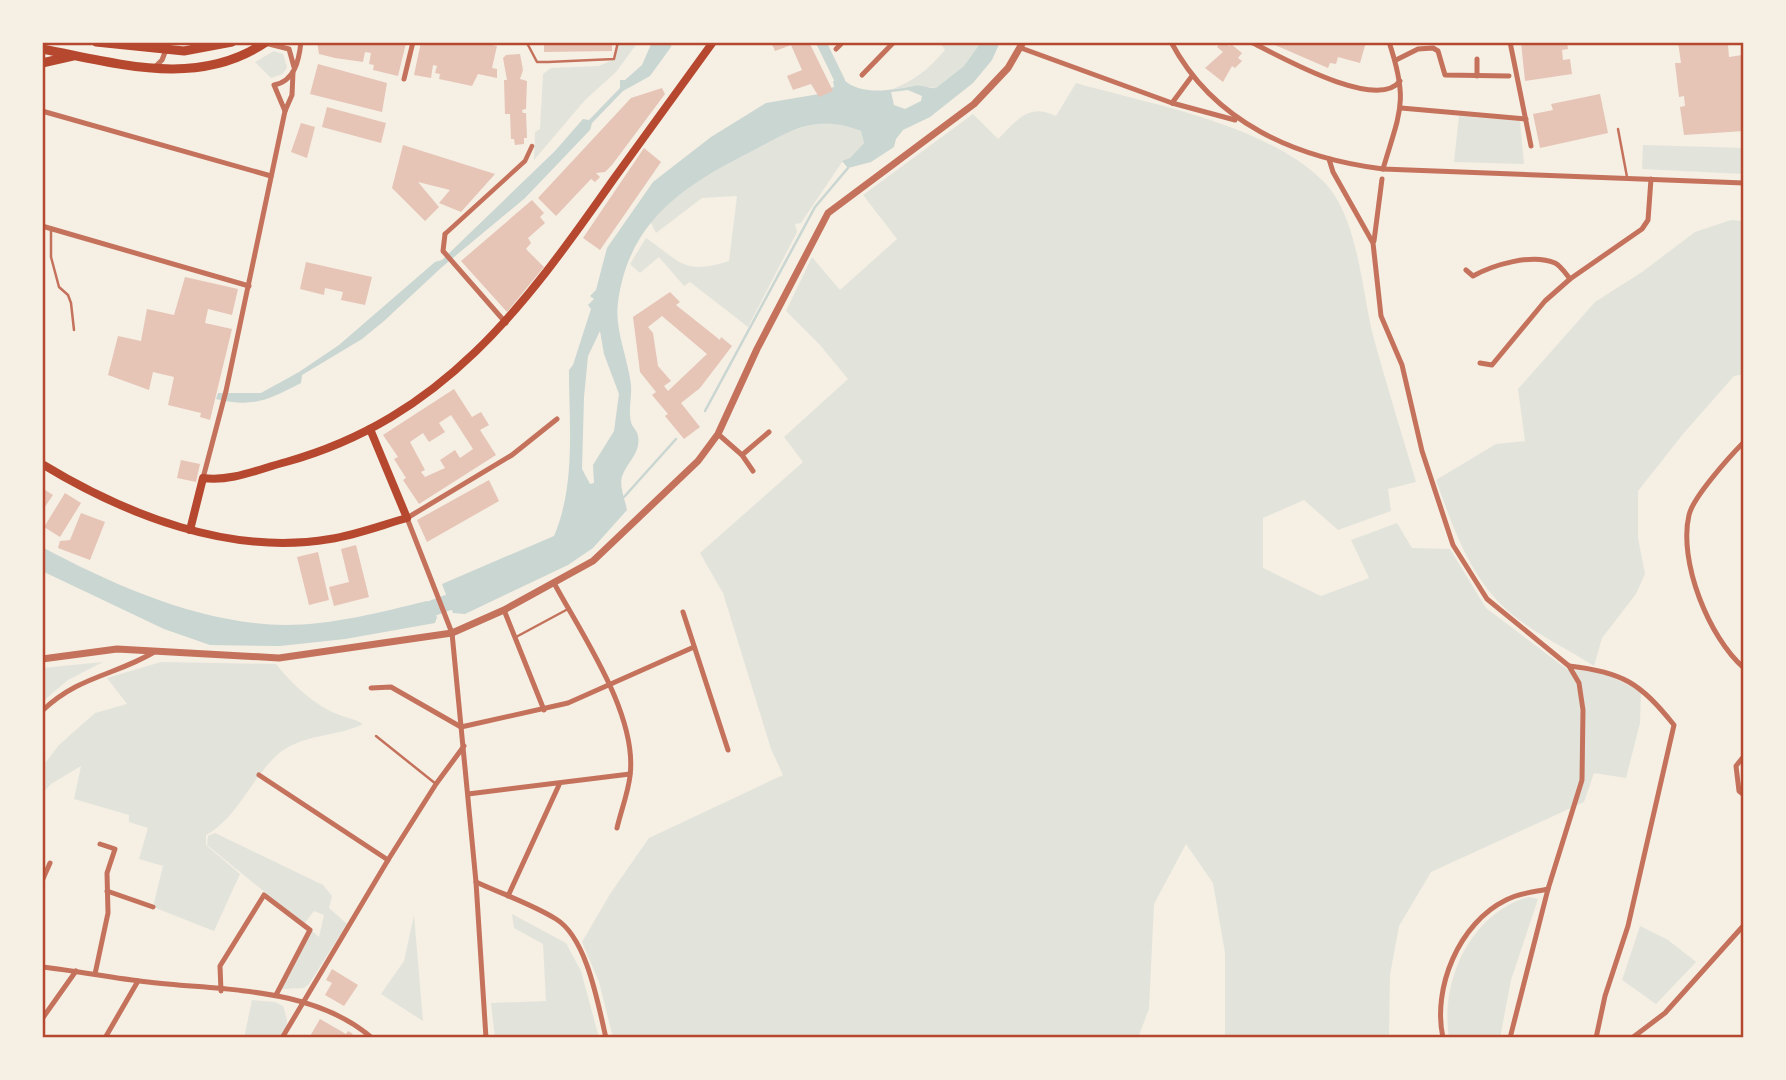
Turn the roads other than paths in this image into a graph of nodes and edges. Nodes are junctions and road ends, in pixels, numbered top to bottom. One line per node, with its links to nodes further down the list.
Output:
1 (96, 42): 20 (main road)
2 (152, 42): 20 (street)
3 (183, 42): 24 (street)
4 (232, 42): 24 (main road)
5 (295, 42): 21 (street)
6 (301, 42): 30 (street)
7 (413, 42): 35 (street)
8 (525, 42): 9 (lane)
9 (618, 42)
10 (713, 42): 64 (main road)
11 (843, 42): 22 (street)
12 (894, 42): 31 (street)
13 (1171, 42): 32 (street)
14 (1251, 42): 36 (street)
15 (1390, 42): 26 (street)
16 (1510, 42): 43 (street)
17 (266, 43): 21 (street); 29 (main road)
18 (1022, 45): 38 (street); 72 (street)
19 (168, 46): 20 (main road); 24 (main road); 29 (street)
20 (129, 48)
21 (289, 49): 30 (street)
22 (836, 49)
23 (42, 50): 25 (main road)
24 (202, 50)
25 (75, 55): 28 (main road); 29 (main road)
26 (1396, 60): 33 (street); 36 (street)
27 (1477, 60): 33 (street)
28 (42, 63)
29 (153, 69)
30 (294, 70): 37 (street); 39 (street)
31 (862, 75)
32 (1192, 76): 38 (street); 44 (street)
33 (1477, 76): 34 (street)
34 (1509, 76)
35 (404, 79)
36 (1401, 81): 40 (street)
37 (285, 82): 39 (street); 42 (street)
38 (1172, 103): 44 (street)
39 (289, 104): 42 (street)
40 (1401, 108): 43 (street); 49 (street)
41 (42, 111): 50 (street)
42 (285, 111): 50 (street)
43 (1526, 119): 47 (street)
44 (1238, 120): 48 (street)
45 (1618, 129): 51 (lane)
46 (532, 146): 57 (street)
47 (1531, 146)
48 (1329, 159): 49 (street); 58 (street)
49 (1383, 169): 51 (street)
50 (271, 176): 63 (street)
51 (1627, 177): 53 (street)
52 (1382, 178): 58 (street)
53 (1651, 179): 54 (street); 61 (street)
54 (1744, 183)
55 (42, 226): 56 (street)
56 (51, 229): 63 (street); 65 (lane)
57 (445, 234): 64 (street)
58 (1373, 243): 89 (street)
59 (1466, 270): 60 (street)
60 (1473, 276): 61 (street); 62 (street)
61 (1570, 279): 67 (street)
62 (1472, 285)
63 (249, 286): 77 (street)
64 (506, 323): 70 (main road)
65 (74, 330)
66 (1480, 363): 67 (street)
67 (1492, 365): 68 (street)
68 (1493, 374)
69 (557, 419): 78 (street)
70 (370, 429): 77 (main road); 78 (main road)
71 (769, 432): 74 (street)
72 (718, 434): 74 (street); 80 (street)
73 (1744, 442): 90 (street)
74 (742, 455): 76 (street)
75 (42, 464): 79 (main road)
76 (753, 471)
77 (203, 478): 79 (main road)
78 (407, 518): 79 (main road); 84 (street)
79 (190, 530)
80 (554, 583): 81 (street); 82 (street)
81 (568, 609): 85 (lane); 91 (street)
82 (504, 610): 84 (street); 85 (street)
83 (683, 612): 86 (street)
84 (450, 630): 87 (street); 95 (street)
85 (516, 637): 93 (street)
86 (694, 647): 91 (street); 98 (street)
87 (157, 651): 88 (street); 94 (street)
88 (42, 659)
89 (1569, 666): 113 (street); 133 (street)
90 (1744, 668)
91 (609, 686): 93 (street); 100 (street)
92 (371, 688): 95 (street)
93 (544, 710): 95 (street)
94 (42, 711)
95 (461, 727): 97 (street)
96 (376, 736): 102 (lane)
97 (464, 746): 102 (street); 104 (street)
98 (728, 750)
99 (1744, 756): 105 (street)
100 (631, 774): 103 (street); 106 (street)
101 (259, 775): 108 (street)
102 (436, 784): 108 (street)
103 (559, 785): 104 (street); 115 (street)
104 (468, 794): 112 (street)
105 (1744, 795)
106 (617, 828)
107 (100, 844): 114 (street)
108 (388, 860): 124 (street)
109 (50, 863): 110 (street)
110 (45, 870): 111 (street)
111 (42, 881)
112 (476, 883): 115 (street); 129 (street)
113 (1548, 889): 131 (street); 132 (street)
114 (107, 891): 116 (street); 120 (street)
115 (508, 896): 130 (street)
116 (153, 907)
117 (1744, 925): 134 (street)
118 (42, 967): 119 (street)
119 (76, 971): 120 (street); 125 (street)
120 (95, 974): 121 (street)
121 (138, 981): 122 (street); 126 (street)
122 (221, 990): 123 (street); 123 (street)
123 (276, 995): 124 (street)
124 (306, 1003): 127 (street); 128 (street)
125 (42, 1019)
126 (104, 1038)
127 (282, 1038)
128 (372, 1038)
129 (486, 1038)
130 (606, 1038)
131 (1443, 1038)
132 (1510, 1038)
133 (1596, 1038)
134 (1632, 1038)

